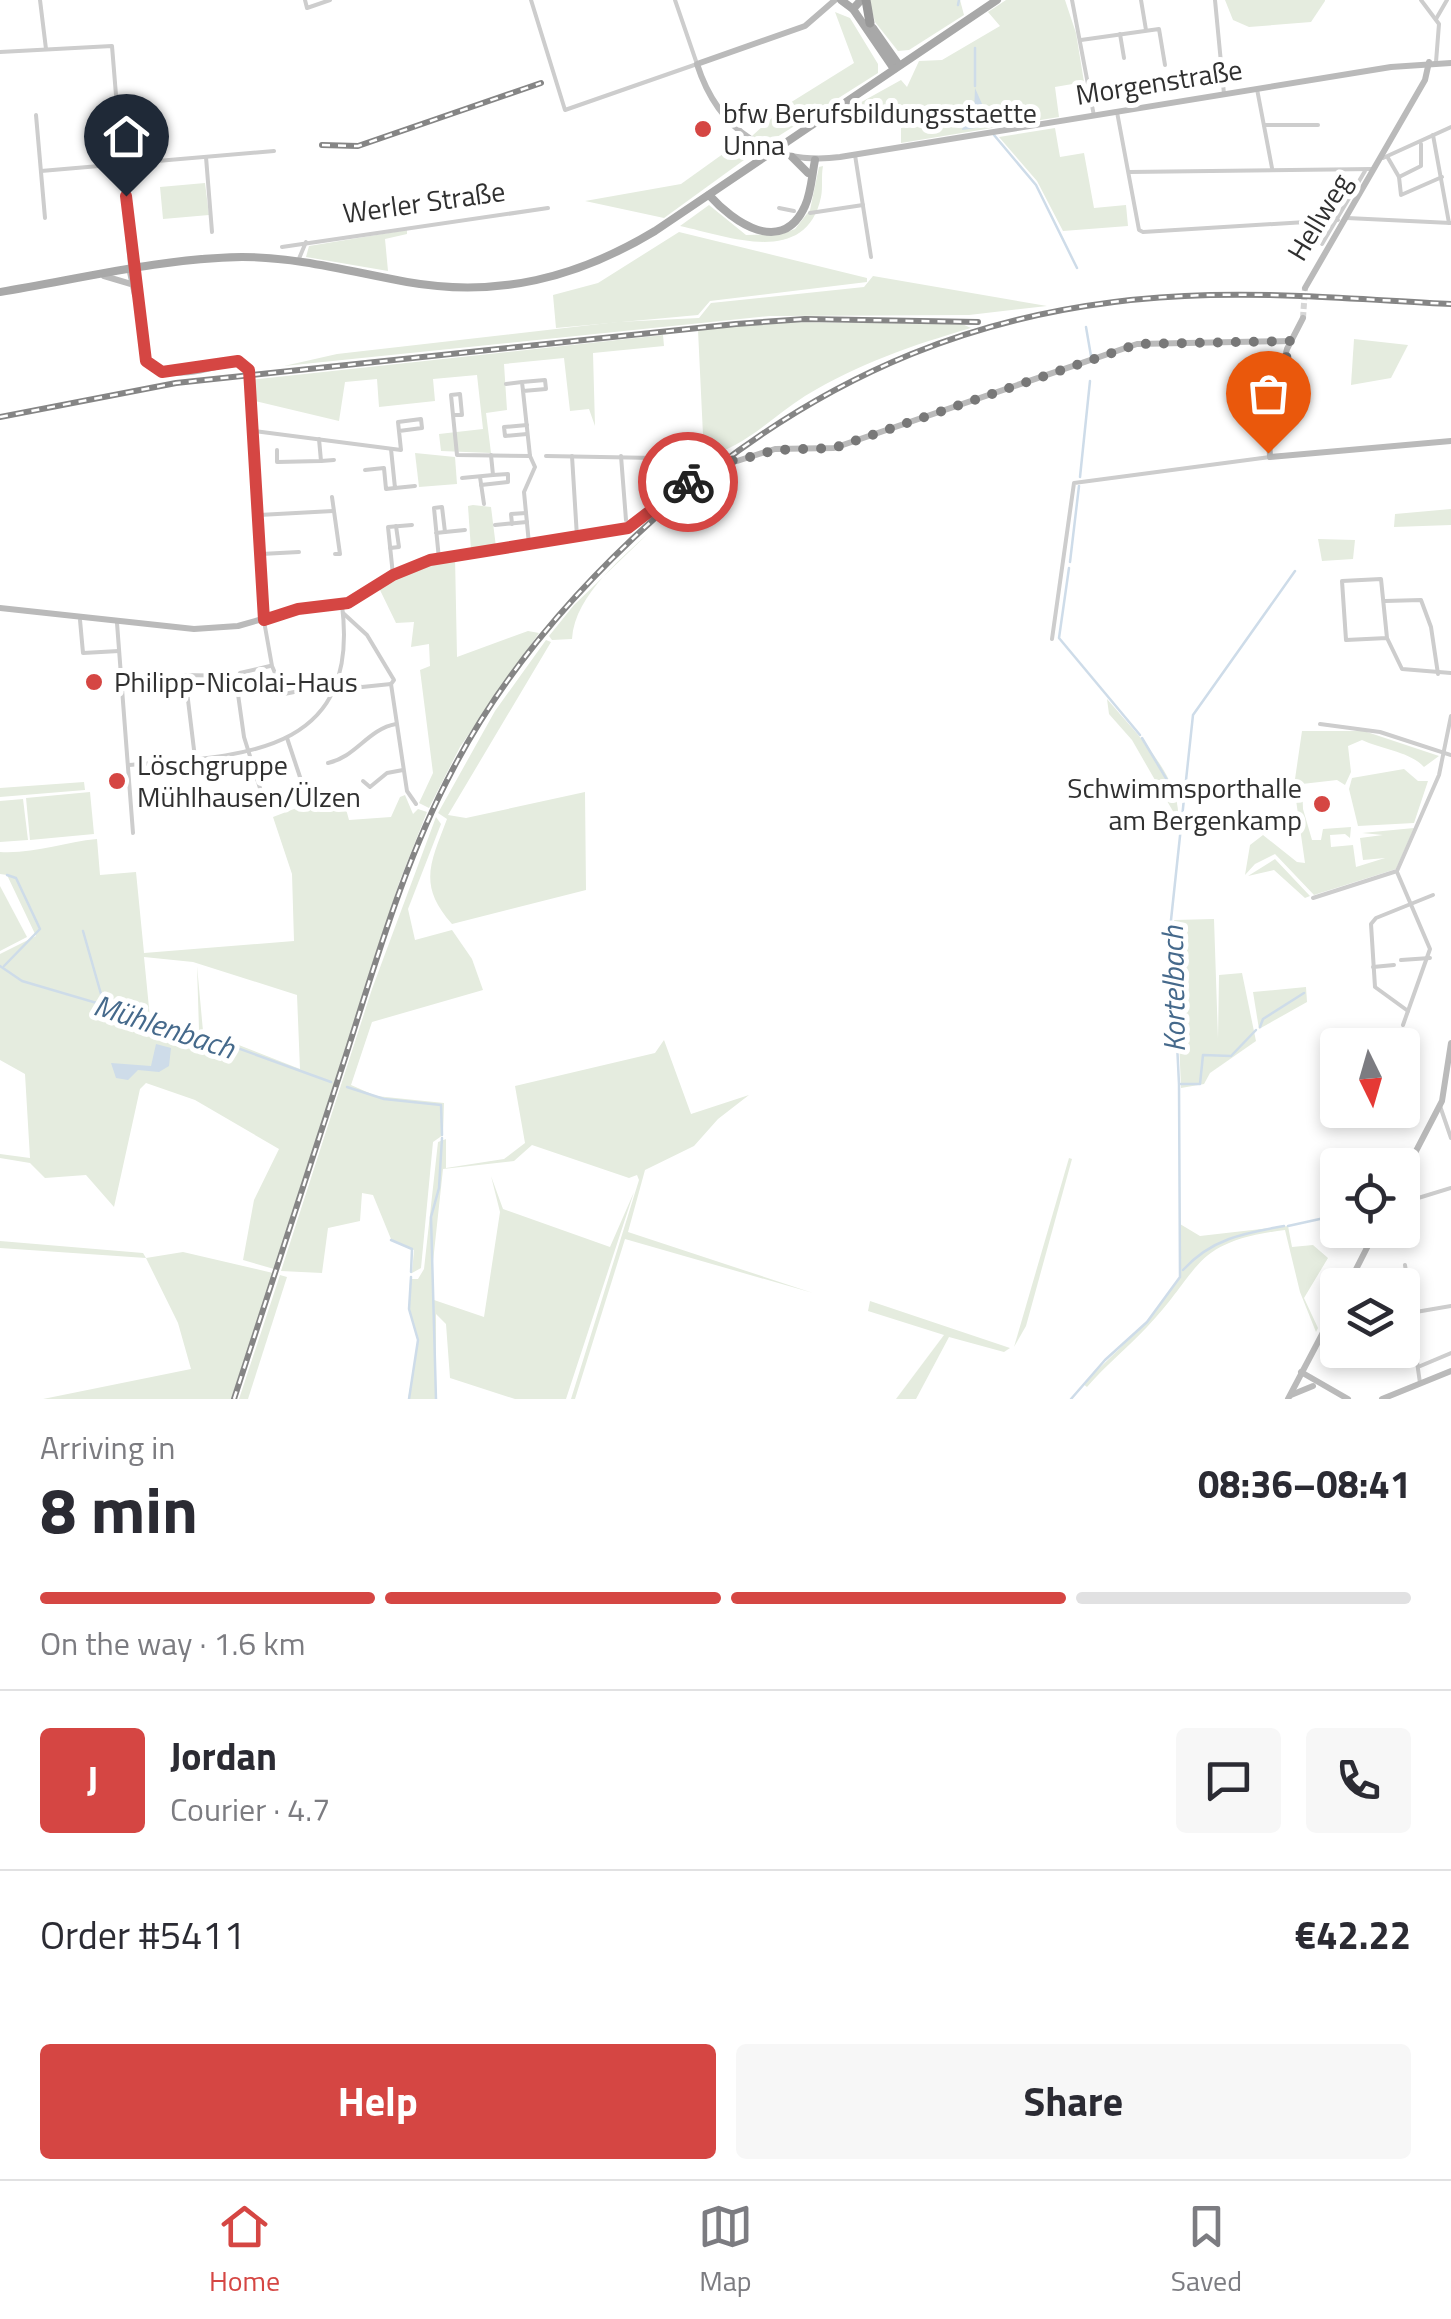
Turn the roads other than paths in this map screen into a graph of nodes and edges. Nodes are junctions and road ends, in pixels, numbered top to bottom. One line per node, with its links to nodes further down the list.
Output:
1 (40, 0): 19 (street)
2 (305, 0): 3 (street)
3 (330, 0)
4 (532, 0): 26 (street)
5 (675, 0): 26 (street)
6 (997, 0): 22 (main road)
7 (1072, 0): 18 (street)
8 (1142, 0): 16 (street)
9 (1215, 0): 30 (street)
10 (1422, 0): 14 (street)
11 (1447, 0): 14 (street)
12 (839, 2): 13 (main road); 26 (street)
13 (860, 3): 15 (highway); 28 (main road)
14 (1436, 19): 24 (street)
15 (870, 23): 20 (main road)
16 (1146, 30): 17 (street); 27 (street)
17 (1120, 34): 18 (street); 23 (street)
18 (1081, 40): 33 (street)
19 (46, 49): 21 (street); 45 (street)
20 (888, 50): 22 (main road); 28 (main road)
21 (0, 52)
22 (915, 54): 28 (main road)
23 (1124, 58)
24 (1433, 62): 25 (street, Morgenstraße); 29 (street, Morgenstraße); 43 (street, Hellweg)
25 (1451, 63)
26 (697, 64): 42 (street, Morgenstraße)
27 (1164, 65)
28 (897, 67): 54 (main road)
29 (1257, 89): 30 (street, Morgenstraße); 34 (street)
30 (1224, 94): 31 (street, Morgenstraße)
31 (1117, 112): 33 (street, Morgenstraße); 49 (street)
32 (36, 116): 48 (street)
33 (1094, 116): 40 (street, Morgenstraße)
34 (1264, 125): 35 (street); 46 (street)
35 (1318, 125)
36 (1451, 128): 37 (street, Hellweg)
37 (1434, 136): 38 (street, Hellweg); 51 (street)
38 (1420, 142): 43 (street, Hellweg); 52 (street)
39 (274, 150): 41 (street)
40 (856, 155): 44 (street, Morgenstraße); 55 (street)
41 (206, 156): 45 (street); 63 (street)
42 (792, 157): 44 (street, Morgenstraße); 50 (main road)
43 (1384, 157): 47 (street, Hellweg); 52 (street)
44 (811, 160): 50 (main road); 53 (main road)
45 (123, 163): 48 (street); 64 (street)
46 (1272, 169): 47 (street); 49 (street)
47 (1369, 169): 61 (street, Hellweg)
48 (41, 171): 60 (street)
49 (1128, 172): 61 (street)
50 (808, 173): 53 (main road)
51 (1442, 177): 52 (street); 62 (street)
52 (1399, 178)
53 (809, 190): 54 (main road)
54 (713, 192): 70 (main road, Werler Straße)
55 (863, 205): 59 (street); 69 (street)
56 (548, 208): 65 (street, Werler Straße)
57 (779, 208): 58 (street)
58 (794, 211)
59 (810, 213)
60 (45, 218)
61 (1342, 219): 62 (street); 66 (street, Hellweg); 75 (street, Hellweg)
62 (1450, 223)
63 (212, 232)
64 (129, 240): 68 (street); 72 (street)
65 (306, 242): 67 (street, Werler Straße); 70 (street)
66 (1322, 244)
67 (282, 247)
68 (135, 258): 71 (street); 72 (street)
69 (871, 258)
70 (298, 261): 71 (main road, Werler Straße)
71 (160, 266): 72 (main road, Werler Straße)
72 (133, 271): 73 (main road, Werler Straße); 74 (street); 77 (street)
73 (104, 276): 74 (street); 76 (main road, Werler Straße)
74 (132, 285): 77 (street)
75 (1304, 288)
76 (0, 292)
77 (138, 304): 91 (street)
78 (1303, 318): 79 (street)
79 (1291, 341): 103 (street); 105 (street)
80 (522, 382): 82 (street); 83 (street); 83 (street)
81 (461, 384): 84 (street)
82 (506, 384)
83 (523, 391): 89 (street)
84 (460, 394): 85 (street); 87 (street)
85 (462, 414): 86 (street); 87 (street)
86 (470, 414)
87 (453, 416): 98 (street)
88 (504, 419): 90 (street)
89 (526, 425): 90 (street); 93 (street)
90 (504, 427): 93 (street)
91 (254, 431): 94 (street); 122 (street)
92 (399, 431): 92 (street); 96 (street)
93 (528, 434): 99 (street)
94 (320, 440): 96 (street); 106 (street)
95 (1451, 441): 103 (street)
96 (391, 448): 108 (street)
97 (276, 450): 107 (street)
98 (491, 456): 99 (street); 112 (street)
99 (530, 456): 121 (street)
100 (546, 456): 101 (street)
101 (572, 456): 102 (street); 131 (street)
102 (622, 456): 105 (street); 123 (street)
103 (1270, 458): 144 (street)
104 (334, 460): 106 (street)
105 (710, 460): 131 (street)
106 (321, 461): 107 (street)
107 (277, 462): 111 (street)
108 (392, 467): 109 (street); 117 (street)
109 (384, 468): 110 (street); 117 (street)
110 (365, 470)
111 (278, 472)
112 (493, 475): 113 (street); 115 (street)
113 (480, 476): 114 (street); 115 (street)
114 (462, 478)
115 (481, 485): 119 (street)
116 (415, 486): 117 (street)
117 (395, 488)
118 (332, 497): 120 (street)
119 (484, 504)
120 (333, 511): 122 (street); 135 (street)
121 (526, 513): 124 (street); 126 (street)
122 (259, 515): 134 (street)
123 (626, 520)
124 (527, 522): 126 (street); 132 (street)
125 (412, 524): 137 (street)
126 (512, 524): 127 (street)
127 (495, 525)
128 (465, 530): 129 (street)
129 (445, 532): 130 (street); 130 (street)
130 (436, 533): 136 (street)
131 (577, 537): 132 (street)
132 (529, 544): 136 (street)
133 (299, 552): 134 (street)
134 (261, 554): 142 (street)
135 (339, 554)
136 (439, 559): 137 (street)
137 (393, 575): 140 (street)
138 (1384, 601): 145 (street); 145 (street); 149 (street)
139 (0, 608): 141 (street)
140 (342, 609): 142 (street); 151 (street); 152 (street)
141 (80, 619): 143 (street); 146 (street)
142 (264, 620): 143 (street); 147 (street)
143 (117, 623): 146 (street)
144 (1052, 638)
145 (1387, 638): 149 (street)
146 (119, 651): 161 (street)
147 (272, 666): 150 (street); 151 (street)
148 (1451, 673): 149 (street)
149 (1438, 674)
150 (236, 676): 158 (street); 159 (street)
151 (340, 683): 152 (street); 156 (street)
152 (391, 684): 154 (street)
153 (1451, 716): 157 (street)
154 (396, 724): 160 (street); 162 (street)
155 (1320, 724): 157 (street)
156 (287, 738): 158 (street); 164 (street)
157 (1448, 753): 168 (street)
158 (248, 754): 159 (street); 165 (street)
159 (195, 760): 161 (street)
160 (328, 763)
161 (128, 764): 167 (street)
162 (403, 770): 163 (street); 166 (street)
163 (362, 781)
164 (302, 783)
165 (264, 801)
166 (416, 804)
167 (133, 833)
168 (1397, 871): 170 (street); 171 (street)
169 (1433, 895): 171 (street)
170 (1313, 898)
171 (1411, 902): 172 (street); 175 (street)
172 (1430, 958): 173 (street); 176 (street)
173 (1400, 960)
174 (1394, 965): 175 (street)
175 (1373, 967): 176 (street)
176 (1408, 1011): 177 (street)
177 (1403, 1025)
178 (1451, 1043): 179 (street)
179 (1440, 1106): 180 (street); 181 (street)
180 (1451, 1138)
181 (1418, 1148)
182 (1451, 1188): 183 (street)
183 (1420, 1197)
184 (1405, 1265): 185 (street)
185 (1405, 1268)
186 (1451, 1306): 187 (street)
187 (1420, 1309)
188 (1320, 1338): 193 (street)
189 (1451, 1353): 190 (street)
190 (1420, 1366)
191 (1418, 1368): 194 (street)
192 (1451, 1371): 194 (street)
193 (1300, 1376): 195 (street); 196 (street)
194 (1420, 1384): 198 (street)
195 (1316, 1386): 196 (street); 197 (street)
196 (1289, 1398)
197 (1348, 1399)
198 (1382, 1399)

